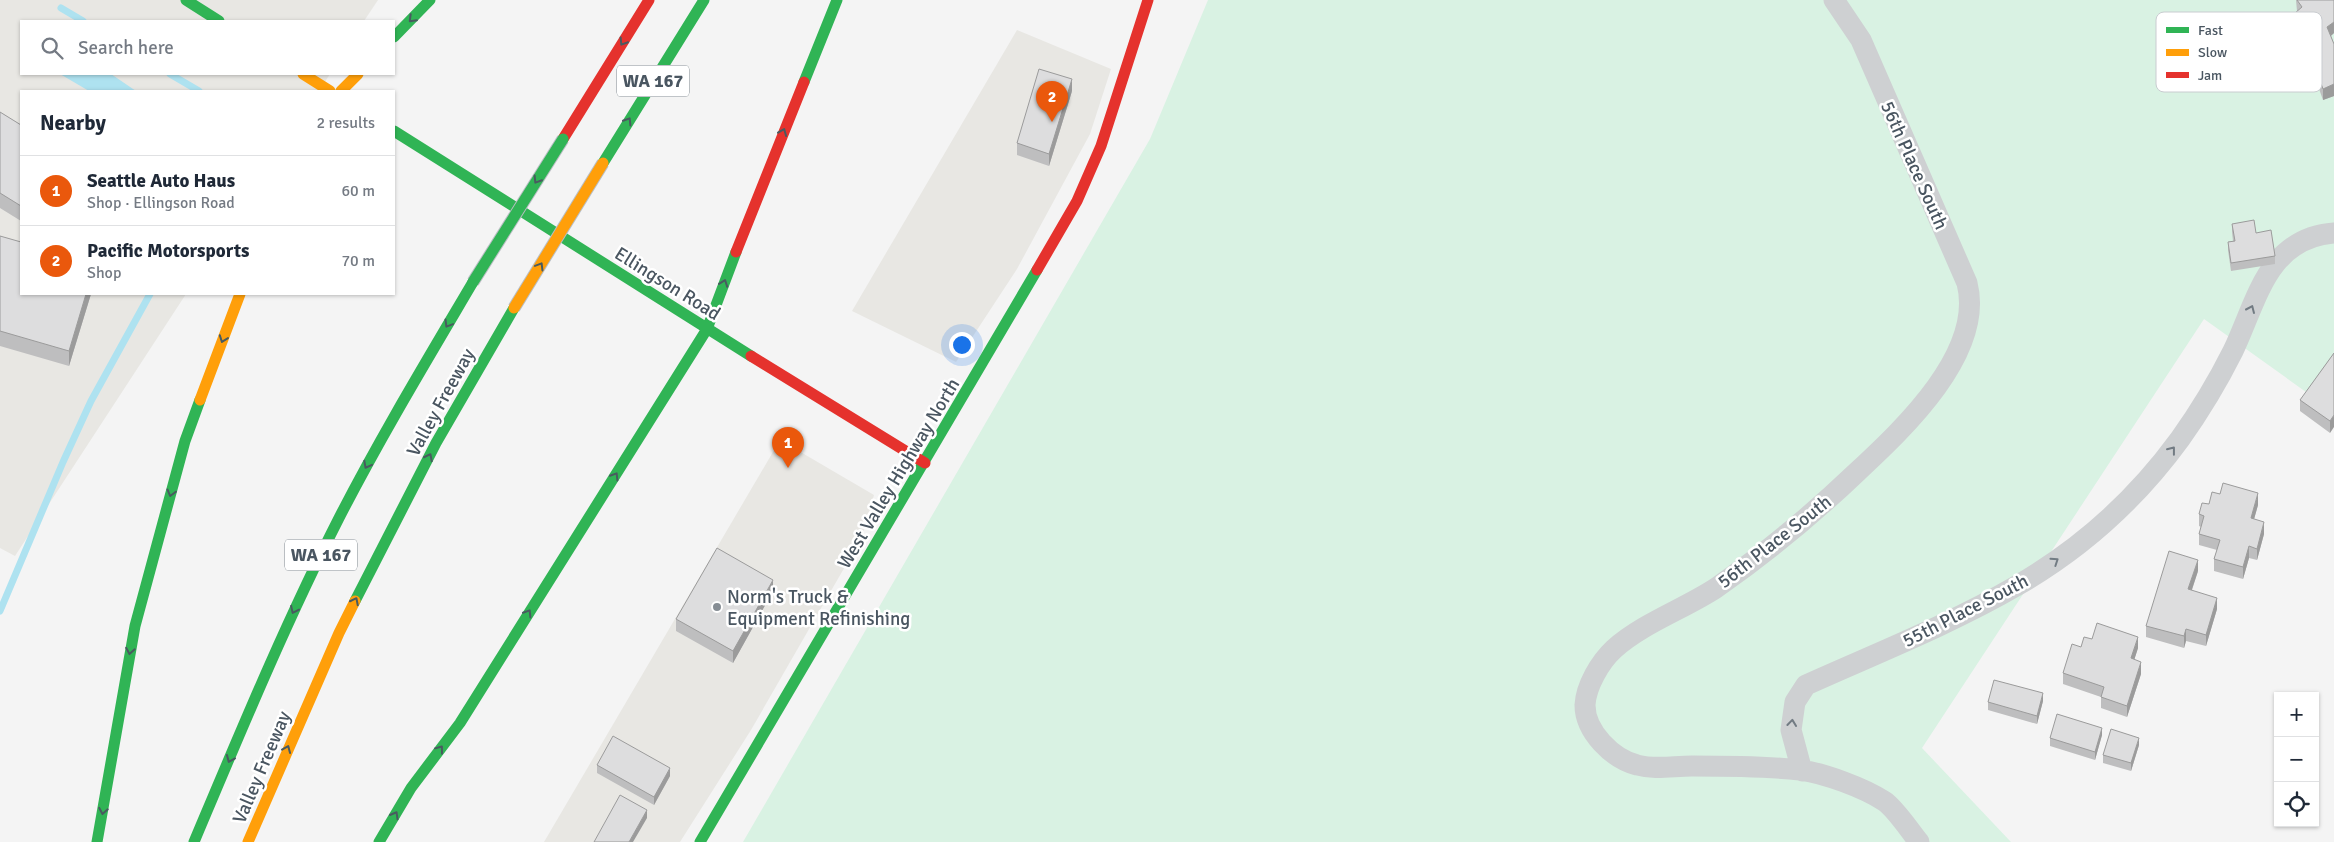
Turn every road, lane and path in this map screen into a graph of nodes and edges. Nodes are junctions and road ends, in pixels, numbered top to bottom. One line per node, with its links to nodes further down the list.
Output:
1 (186, 0): 8 (main road)
2 (430, 0): 9 (main road, one-way to 9)
3 (649, 0): 21 (main road, Valley Freeway / WA 167, one-way to 21, bridge)
4 (704, 0): 22 (main road, Valley Freeway / WA 167, one-way to 4, bridge)
5 (837, 0): 17 (main road, one-way to 5)
6 (1148, 0): 18 (main road, West Valley Highway North)
7 (1834, 0): 19 (street, 56th Place South)
8 (217, 20)
9 (395, 36)
10 (305, 75): 12 (main road)
11 (357, 75): 13 (main road)
12 (328, 90)
13 (342, 90)
14 (395, 132): 17 (main road, Ellingson Road)
15 (2334, 233): 19 (street, 55th Place South, one-way to 15)
16 (240, 295): 20 (main road, one-way to 20)
17 (707, 329): 18 (main road, Ellingson Road); 23 (main road, one-way to 17)
18 (925, 463): 24 (main road, West Valley Highway North)
19 (1802, 770): 25 (street, 56th Place South)
20 (97, 842)
21 (194, 842)
22 (248, 842)
23 (379, 842)
24 (700, 842)
25 (1919, 842)

